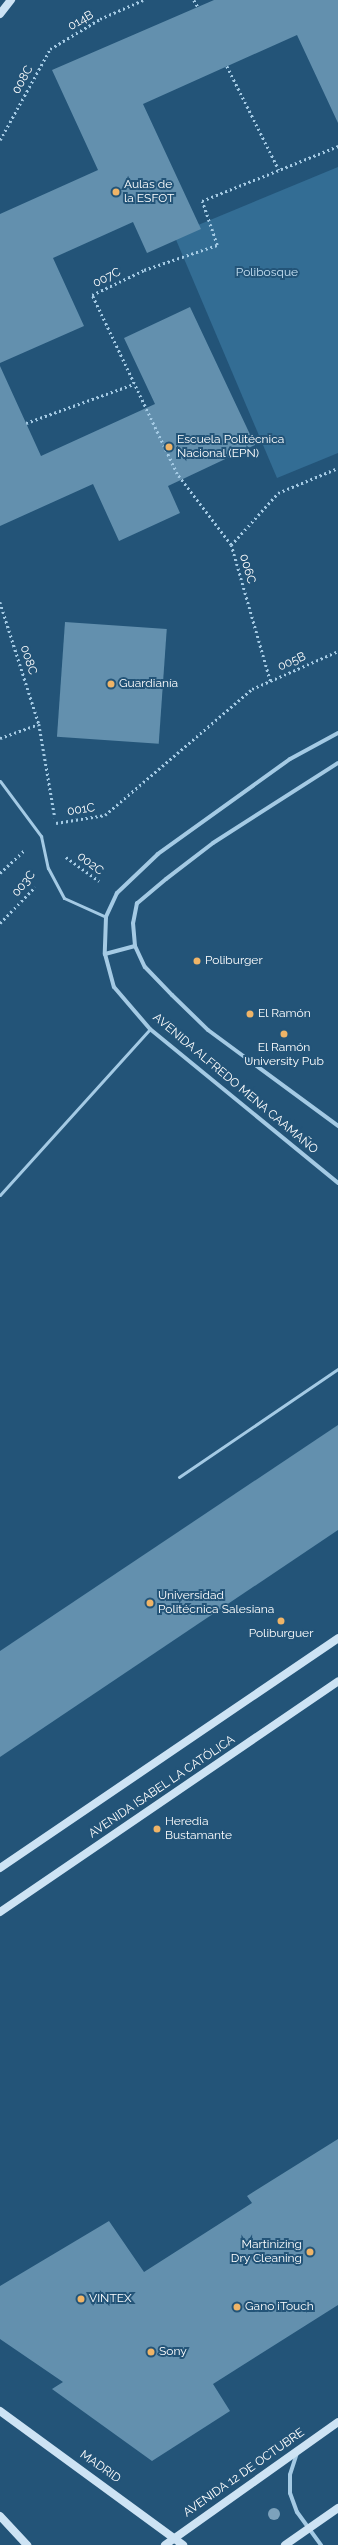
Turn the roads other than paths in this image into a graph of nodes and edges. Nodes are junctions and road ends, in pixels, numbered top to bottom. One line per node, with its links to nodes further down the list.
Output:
1 (11, 0): 2 (street)
2 (0, 14)
3 (338, 733): 6 (street, AVENIDA ALFREDO MENA CAAMAÑO)
4 (338, 764): 7 (street, AVENIDA ALFREDO MENA CAAMAÑO)
5 (0, 781): 6 (lane)
6 (106, 917): 8 (street, AVENIDA ALFREDO MENA CAAMAÑO)
7 (135, 946): 8 (street); 10 (street, AVENIDA ALFREDO MENA CAAMAÑO)
8 (105, 954): 9 (street, AVENIDA ALFREDO MENA CAAMAÑO)
9 (150, 1029): 11 (street, AVENIDA ALFREDO MENA CAAMAÑO); 12 (lane)
10 (338, 1126)
11 (338, 1184)
12 (0, 1195)
13 (338, 1369): 14 (lane)
14 (179, 1477)
15 (338, 1638): 17 (street, AVENIDA ISABEL LA CATÓLICA)
16 (338, 1681): 18 (street, AVENIDA ISABEL LA CATÓLICA)
17 (0, 1868)
18 (0, 1912)
19 (0, 2411): 25 (street, MADRID)
20 (338, 2422): 21 (street, AVENIDA 12 DE OCTUBRE)
21 (298, 2449): 24 (street); 25 (street, AVENIDA 12 DE OCTUBRE)
22 (338, 2508): 24 (street)
23 (0, 2516): 26 (street)
24 (308, 2529): 29 (street); 30 (street)
25 (175, 2537): 27 (street, AVENIDA 12 DE OCTUBRE); 28 (street, MADRID)
26 (28, 2545)
27 (165, 2545)
28 (183, 2545)
29 (285, 2545)
30 (321, 2545)

